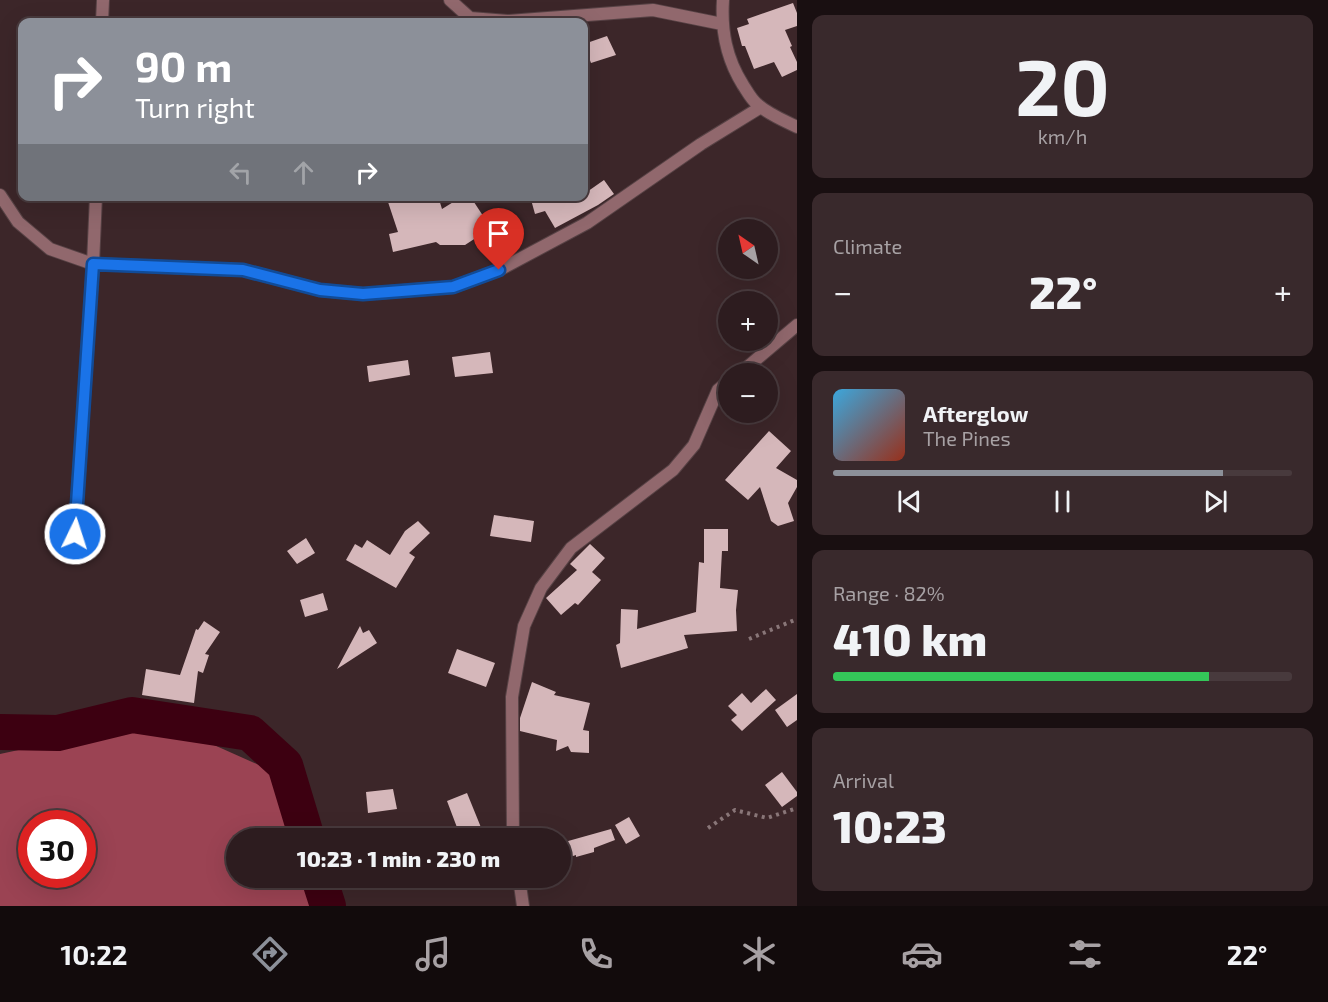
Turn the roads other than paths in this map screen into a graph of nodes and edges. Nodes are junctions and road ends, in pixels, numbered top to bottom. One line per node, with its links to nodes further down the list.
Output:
1 (103, 0): 5 (street)
2 (450, 0): 4 (street)
3 (723, 0): 7 (street)
4 (462, 6)
5 (102, 18)
6 (548, 18): 7 (street)
7 (722, 24): 8 (street)
8 (761, 107): 9 (street); 12 (street)
9 (797, 128)
10 (0, 195): 12 (street)
11 (96, 201): 12 (street)
12 (93, 264): 16 (street)
13 (797, 325): 14 (street)
14 (752, 363)
15 (718, 390): 17 (street)
16 (75, 534)
17 (513, 828)
18 (520, 888): 19 (street)
19 (523, 906)

